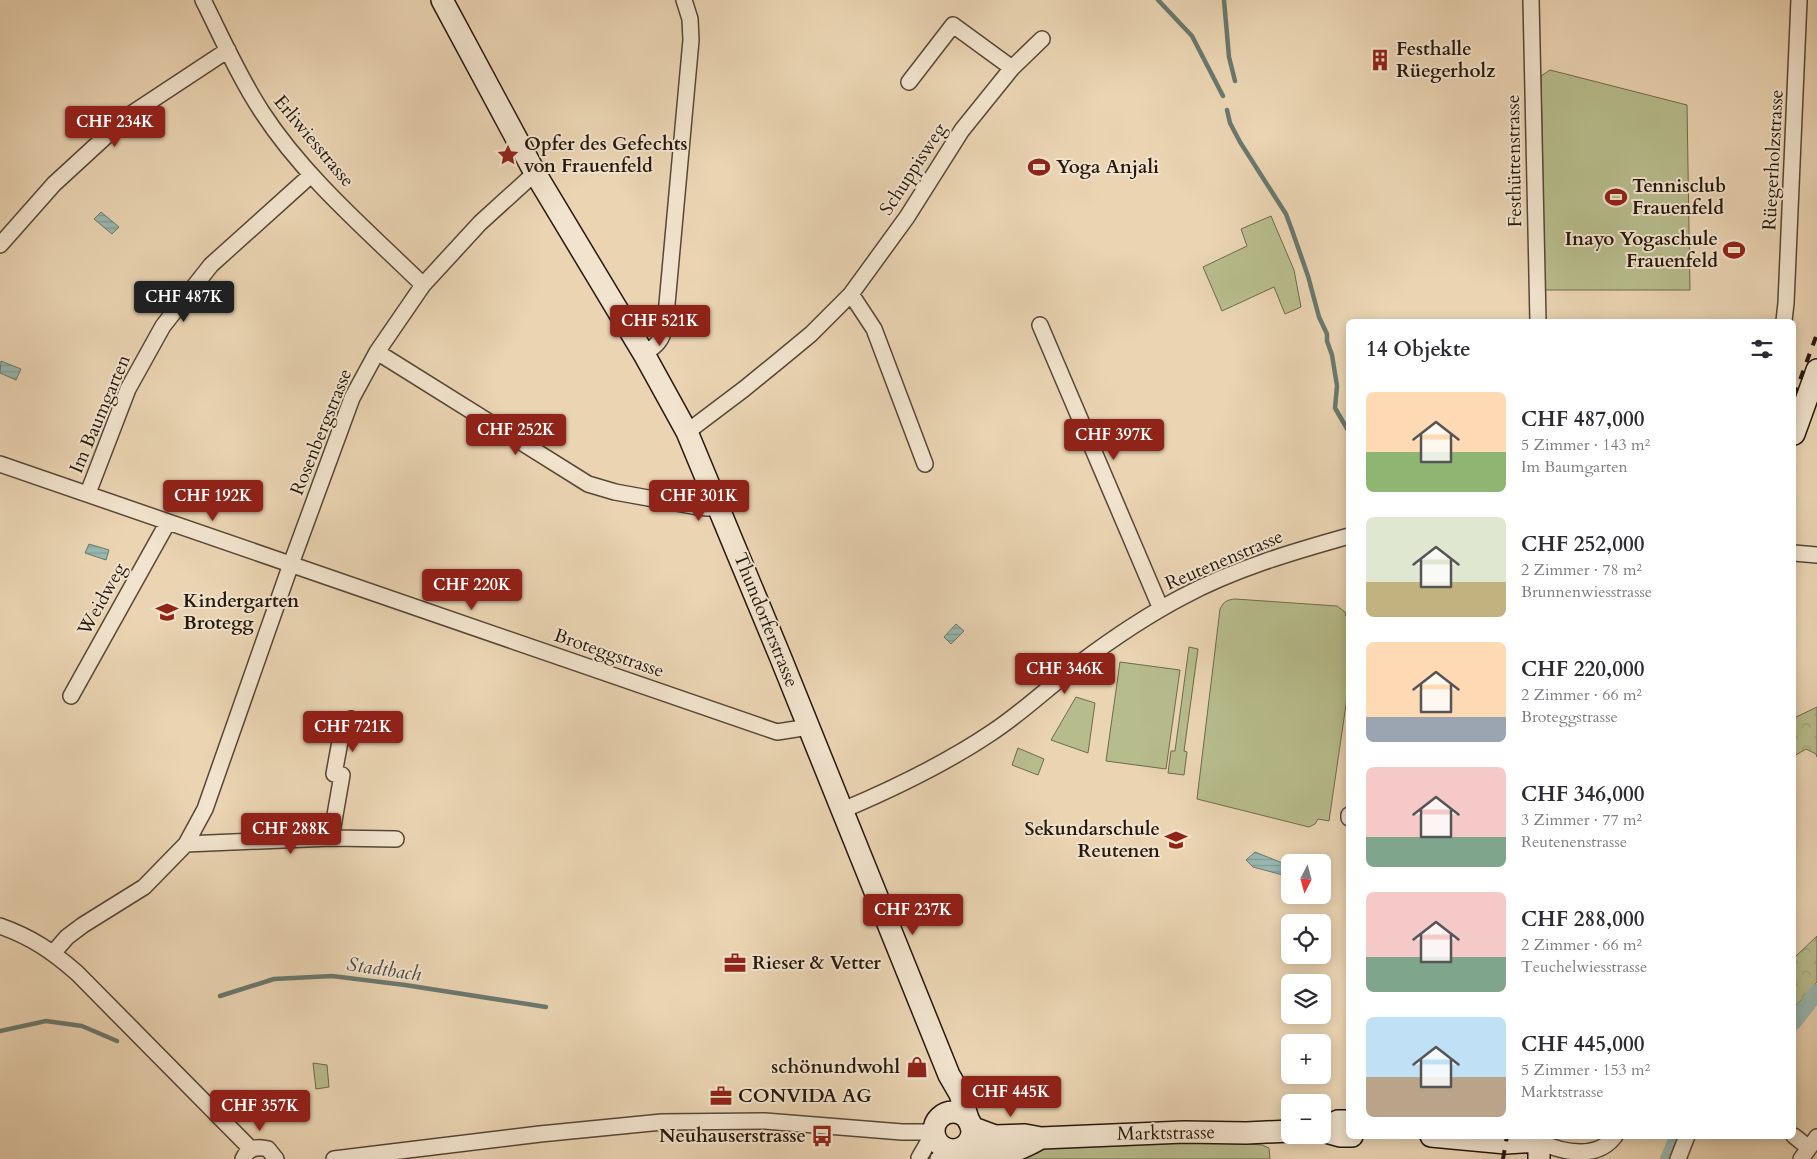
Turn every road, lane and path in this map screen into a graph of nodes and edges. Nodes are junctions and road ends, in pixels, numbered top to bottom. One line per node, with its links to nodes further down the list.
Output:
1 (203, 0): 7 (street, Erliwiesstrasse)
2 (442, 0): 10 (street, Thundorferstrasse)
3 (684, 0): 19 (street)
4 (1532, 0): 15 (street, Festhüttenstrasse)
5 (1799, 0): 16 (street, Rüegerholzstrasse)
6 (1042, 39): 8 (street, Schuppisweg)
7 (228, 50): 11 (street, Erliwiesstrasse); 12 (street)
8 (1012, 68): 9 (street); 14 (street, Schuppisweg)
9 (909, 82)
10 (535, 173): 13 (street, Rosenbergstrasse); 19 (street, Thundorferstrasse)
11 (311, 175): 13 (street, Erliwiesstrasse); 25 (street, Im Baumgarten)
12 (0, 245)
13 (423, 285): 18 (street, Rosenbergstrasse)
14 (851, 294): 22 (street, Schuppisweg); 24 (street)
15 (1538, 319)
16 (1784, 319)
17 (1040, 325): 32 (street)
18 (377, 352): 26 (street); 31 (street, Rosenbergstrasse)
19 (644, 354): 22 (street, Thundorferstrasse)
20 (1817, 370): 21 (street)
21 (1796, 428)
22 (687, 432): 26 (street, Thundorferstrasse)
23 (0, 464): 25 (street, Broteggstrasse)
24 (925, 464)
25 (88, 493): 27 (street, Broteggstrasse)
26 (718, 504): 35 (street, Thundorferstrasse)
27 (168, 522): 31 (street, Broteggstrasse); 33 (street, Weidweg)
28 (1346, 537): 32 (street, Reutenenstrasse)
29 (1796, 553): 30 (street)
30 (1817, 555)
31 (291, 564): 35 (street, Broteggstrasse); 39 (street, Rosenbergstrasse)
32 (1160, 609): 36 (street, Reutenenstrasse)
33 (71, 696)
34 (351, 718): 37 (street)
35 (810, 727): 36 (street, Thundorferstrasse)
36 (843, 810): 42 (street, Thundorferstrasse)
37 (331, 838): 38 (street); 39 (street)
38 (396, 839)
39 (186, 844): 41 (street, Rosenbergstrasse)
40 (0, 926): 41 (street)
41 (54, 952): 59 (street)
42 (949, 1075): 44 (street); 45 (street, Thundorferstrasse)
43 (1346, 1121): 46 (street)
44 (938, 1124): 45 (street); 48 (street); 58 (street); 62 (street)
45 (970, 1124): 57 (street, Marktstrasse); 58 (street)
46 (1331, 1125)
47 (1281, 1131): 57 (street, Marktstrasse)
48 (902, 1132): 61 (street); 62 (street)
49 (1331, 1133): 50 (street)
50 (1346, 1136)
51 (1796, 1138): 56 (street)
52 (1463, 1139): 55 (street)
53 (1613, 1139): 55 (street)
54 (1687, 1139): 64 (street)
55 (1537, 1143): 63 (street)
56 (1809, 1148)
57 (999, 1150): 58 (street, Marktstrasse)
58 (951, 1152)
59 (247, 1154): 60 (street)
60 (276, 1159)
61 (334, 1159)
62 (919, 1159)
63 (1526, 1159)
64 (1678, 1159)

